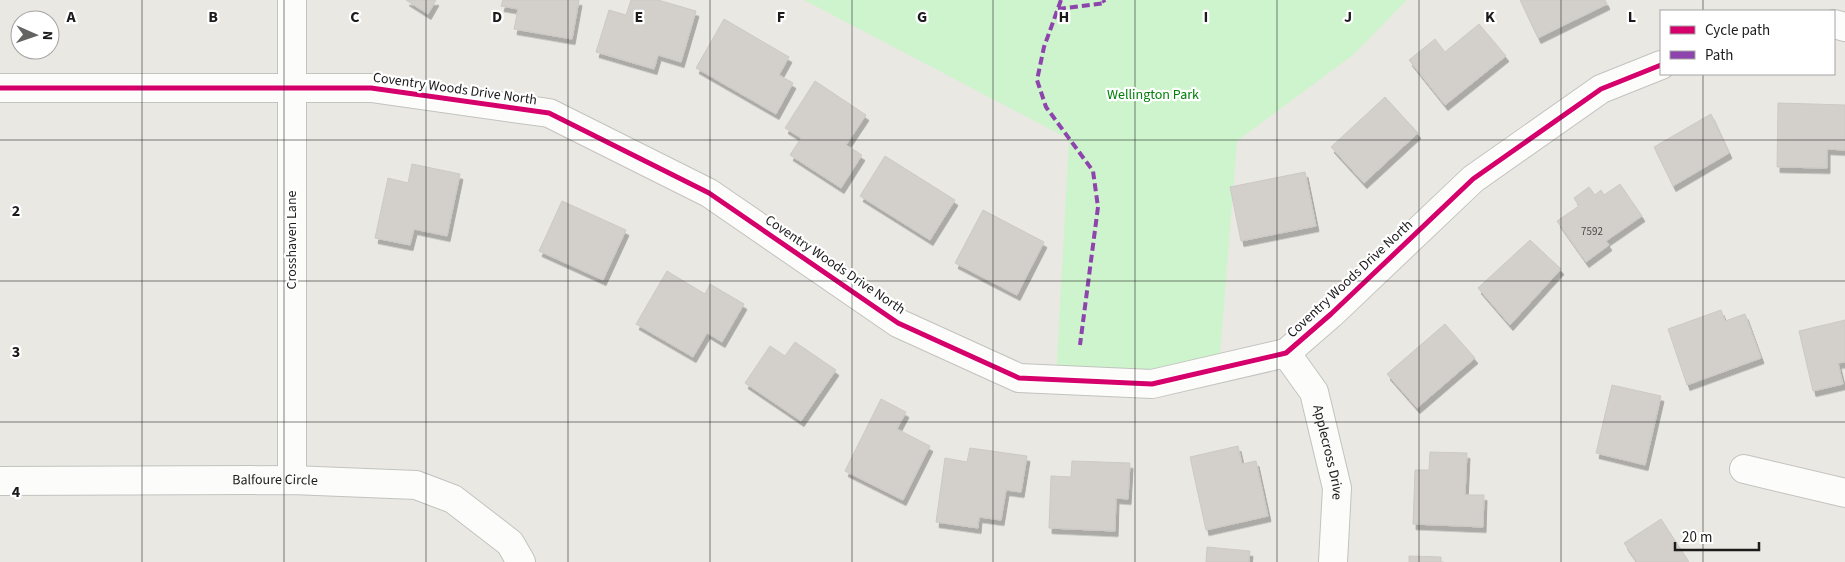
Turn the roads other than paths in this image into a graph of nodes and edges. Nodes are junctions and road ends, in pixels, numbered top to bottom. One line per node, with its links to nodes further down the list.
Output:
1 (292, 0): 3 (street, Crosshaven Lane)
2 (1660, 65): 5 (street, Coventry Woods Drive North)
3 (292, 86): 4 (street, Coventry Woods Drive North); 5 (street, Coventry Woods Drive North); 7 (street, Crosshaven Lane)
4 (0, 88)
5 (1286, 353): 11 (street, Applecross Drive)
6 (1744, 468): 9 (street)
7 (292, 480): 8 (street, Balfoure Circle); 10 (street, Balfoure Circle)
8 (0, 482)
9 (1845, 493)
10 (521, 562)
11 (1333, 562)

